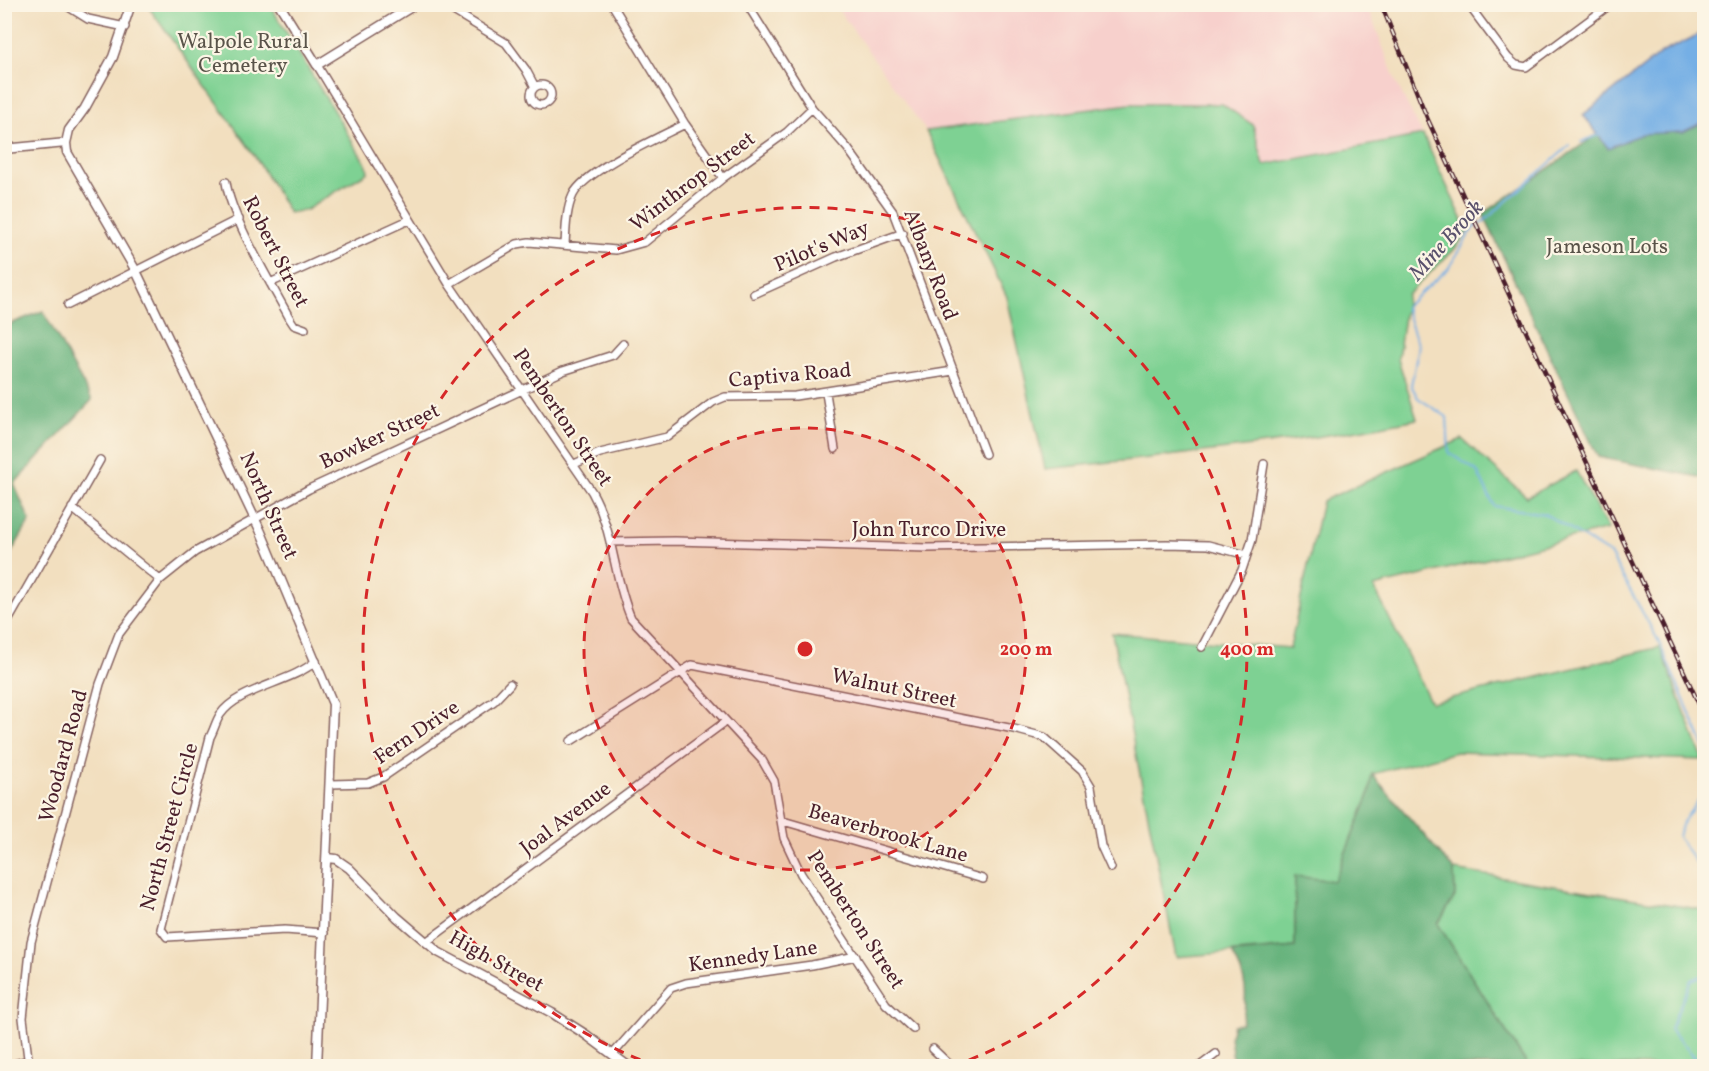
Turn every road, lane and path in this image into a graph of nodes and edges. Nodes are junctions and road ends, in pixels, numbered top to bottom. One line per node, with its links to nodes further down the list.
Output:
1 (64, 4): 10 (street)
2 (131, 4): 10 (street)
3 (279, 4): 11 (street, Pemberton Street)
4 (416, 4): 11 (street)
5 (442, 4): 12 (street)
6 (612, 4): 14 (street)
7 (747, 4): 13 (street, Albany Road)
8 (1468, 4): 9 (street)
9 (1611, 4)
10 (125, 27): 15 (street)
11 (317, 65): 20 (street, Pemberton Street)
12 (535, 87)
13 (812, 108): 17 (street, Winthrop Street); 21 (street, Albany Road)
14 (685, 123): 17 (street); 22 (street)
15 (66, 143): 16 (street); 23 (street, North Street)
16 (4, 149)
17 (723, 178): 22 (street, Winthrop Street)
18 (226, 182): 19 (street, Robert Street)
19 (239, 219): 23 (street); 24 (street, Robert Street)
20 (409, 220): 24 (street); 25 (street, Pemberton Street)
21 (903, 232): 26 (street, Pilot's Way); 30 (street, Albany Road)
22 (565, 245): 25 (street, Winthrop Street)
23 (136, 271): 27 (street); 39 (street, North Street)
24 (270, 283): 28 (street, Robert Street)
25 (449, 284): 31 (street, Pemberton Street)
26 (754, 294)
27 (68, 305)
28 (305, 329)
29 (623, 344): 31 (street, Bowker Street)
30 (953, 371): 32 (street, Captiva Road); 34 (street, Albany Road)
31 (522, 390): 36 (street, Pemberton Street); 39 (street, Bowker Street)
32 (826, 393): 33 (street); 36 (street, Captiva Road)
33 (835, 449)
34 (985, 454)
35 (100, 460): 38 (street)
36 (574, 464): 40 (street, Pemberton Street)
37 (1264, 464): 41 (street)
38 (72, 508): 42 (street); 43 (street)
39 (254, 518): 42 (street, Woodard Road); 45 (street, North Street)
40 (610, 543): 41 (street, John Turco Drive); 46 (street, Pemberton Street)
41 (1247, 555): 44 (street)
42 (160, 580): 62 (street, Woodard Road)
43 (4, 628)
44 (1202, 647)
45 (316, 661): 50 (street, North Street); 55 (street, North Street Circle)
46 (679, 671): 48 (street, Pemberton Street); 49 (street, Walnut Street); 53 (street, Walnut Street)
47 (510, 684): 50 (street, Fern Drive)
48 (726, 722): 51 (street, Pemberton Street); 56 (street, Joal Avenue)
49 (571, 741)
50 (332, 784): 52 (street, North Street)
51 (783, 821): 54 (street, Beaverbrook Lane); 57 (street, Pemberton Street)
52 (328, 858): 55 (street, North Street); 56 (street, High Street)
53 (1111, 868)
54 (983, 879)
55 (324, 933): 64 (street, North Street)
56 (426, 942): 60 (street, High Street)
57 (856, 956): 58 (street, Pemberton Street); 60 (street, Kennedy Lane)
58 (913, 1029)
59 (933, 1049): 66 (street)
60 (613, 1054): 65 (street, High Street)
61 (1216, 1054): 67 (street)
62 (29, 1063): 63 (street)
63 (8, 1066)
64 (317, 1066)
65 (628, 1066)
66 (951, 1066)
67 (1200, 1066)

